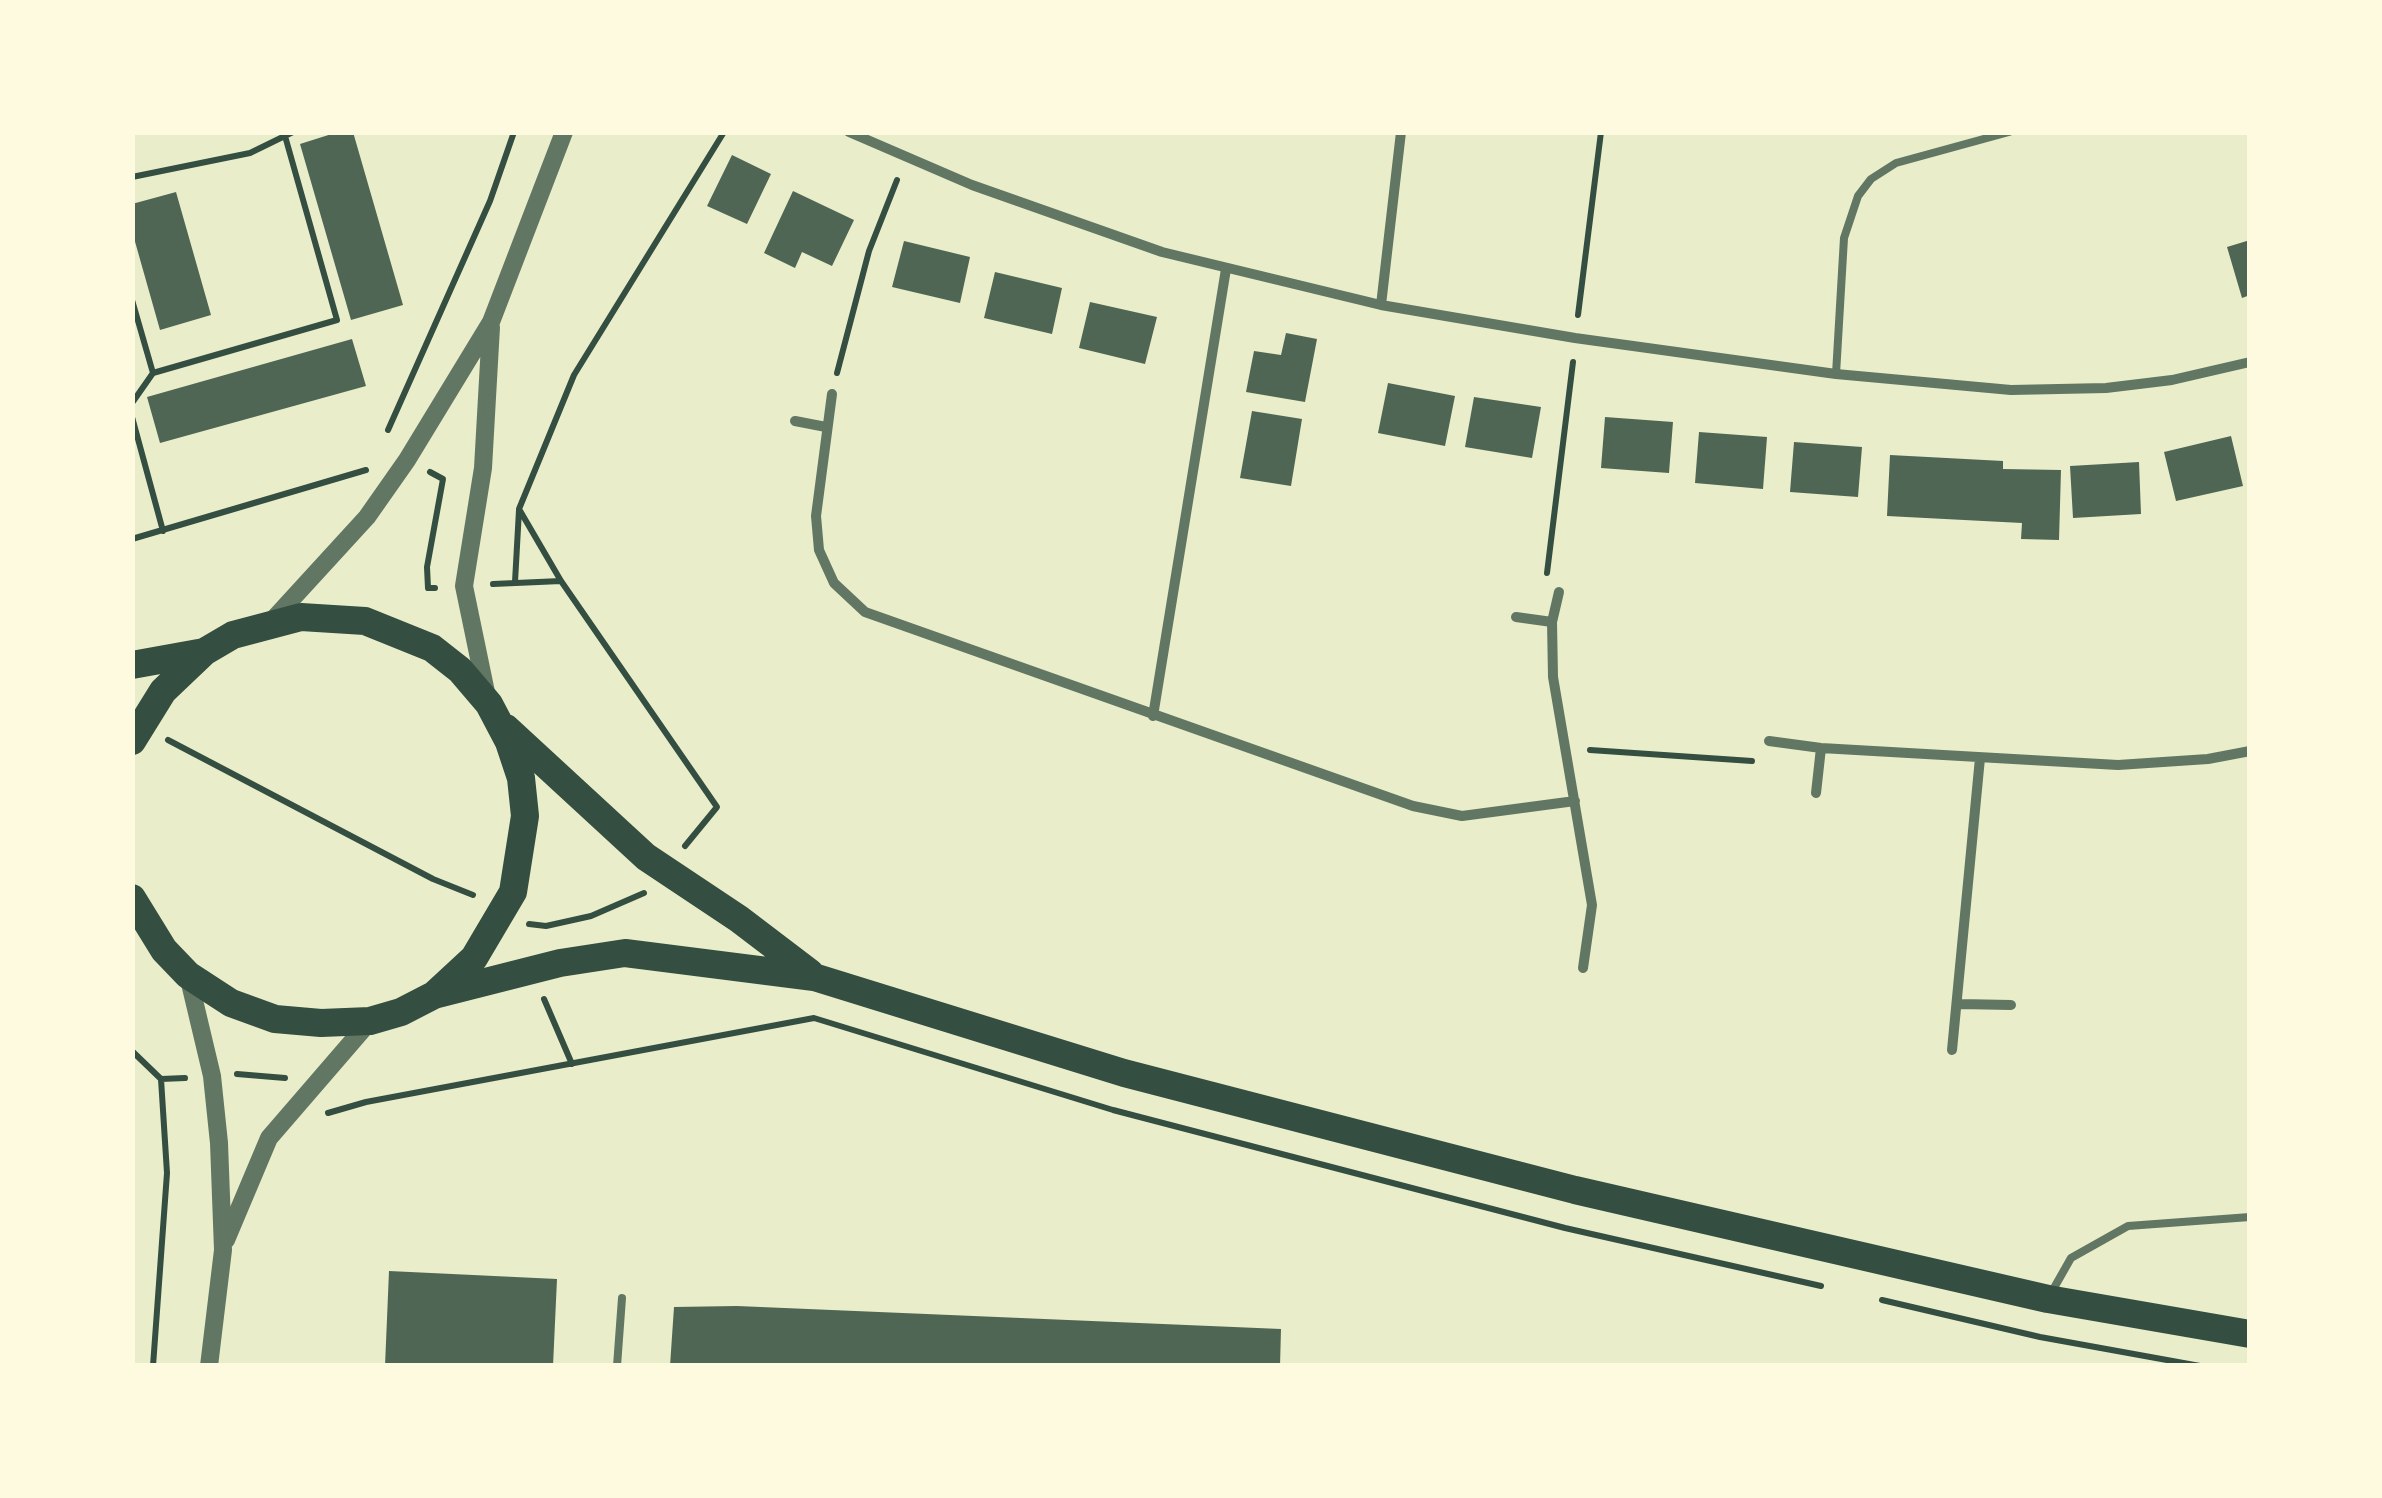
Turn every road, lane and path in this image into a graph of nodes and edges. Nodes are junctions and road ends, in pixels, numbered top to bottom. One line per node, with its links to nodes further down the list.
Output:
1 (514, 132): 21 (path)
2 (564, 132): 14 (street)
3 (724, 132): 27 (path)
4 (849, 132): 9 (street)
5 (1401, 132): 13 (street)
6 (1600, 132): 15 (path)
7 (2009, 132): 18 (lane)
8 (289, 134): 10 (path); 17 (path)
9 (905, 158): 11 (street); 19 (path)
10 (132, 177)
11 (1226, 269): 13 (street); 39 (street)
12 (132, 300): 17 (path)
13 (1381, 305): 15 (street)
14 (491, 322): 35 (street); 38 (street)
15 (1576, 338): 18 (street); 32 (path)
16 (2250, 362): 18 (street)
17 (153, 372): 20 (path)
18 (1836, 374)
19 (832, 394): 24 (street)
20 (132, 403)
21 (394, 415)
22 (132, 417): 28 (path)
23 (795, 421): 24 (street)
24 (826, 427): 39 (street)
25 (371, 468): 28 (path)
26 (433, 474): 31 (path)
27 (519, 509): 30 (path); 30 (path)
28 (163, 530): 29 (path)
29 (132, 540)
30 (562, 581): 49 (path)
31 (444, 587)
32 (1559, 592): 34 (street)
33 (1516, 617): 34 (street)
34 (1552, 622): 43 (street)
35 (269, 624): 36 (highway); 38 (highway)
36 (204, 652): 37 (highway); 41 (highway)
37 (132, 665)
38 (495, 714): 58 (highway); 59 (highway)
39 (1154, 716): 48 (street)
40 (1769, 740): 43 (path); 44 (street)
41 (132, 741)
42 (176, 744): 52 (path)
43 (1564, 748): 48 (street)
44 (1821, 748): 46 (street); 47 (street)
45 (2250, 750): 46 (street)
46 (1980, 758): 60 (street)
47 (1816, 793)
48 (1575, 801): 56 (street)
49 (718, 807)
50 (654, 880): 53 (path)
51 (132, 898): 55 (highway)
52 (482, 899)
53 (530, 924)
54 (132, 928): 55 (highway)
55 (164, 950): 57 (highway)
56 (1583, 968)
57 (188, 975): 63 (highway); 66 (street)
58 (814, 977): 59 (highway); 72 (highway)
59 (434, 995): 63 (highway)
60 (1960, 1004): 61 (street); 64 (street)
61 (2011, 1005)
62 (814, 1018): 68 (path)
63 (370, 1021): 68 (street)
64 (1952, 1050)
65 (132, 1051): 67 (path)
66 (212, 1076): 67 (path); 68 (path); 70 (street)
67 (162, 1079): 74 (path)
68 (304, 1096): 70 (street)
69 (2250, 1217): 72 (lane)
70 (223, 1250): 75 (street)
71 (622, 1298): 76 (lane)
72 (2048, 1299): 73 (highway)
73 (2250, 1334)
74 (153, 1366)
75 (209, 1366)
76 (617, 1366)

